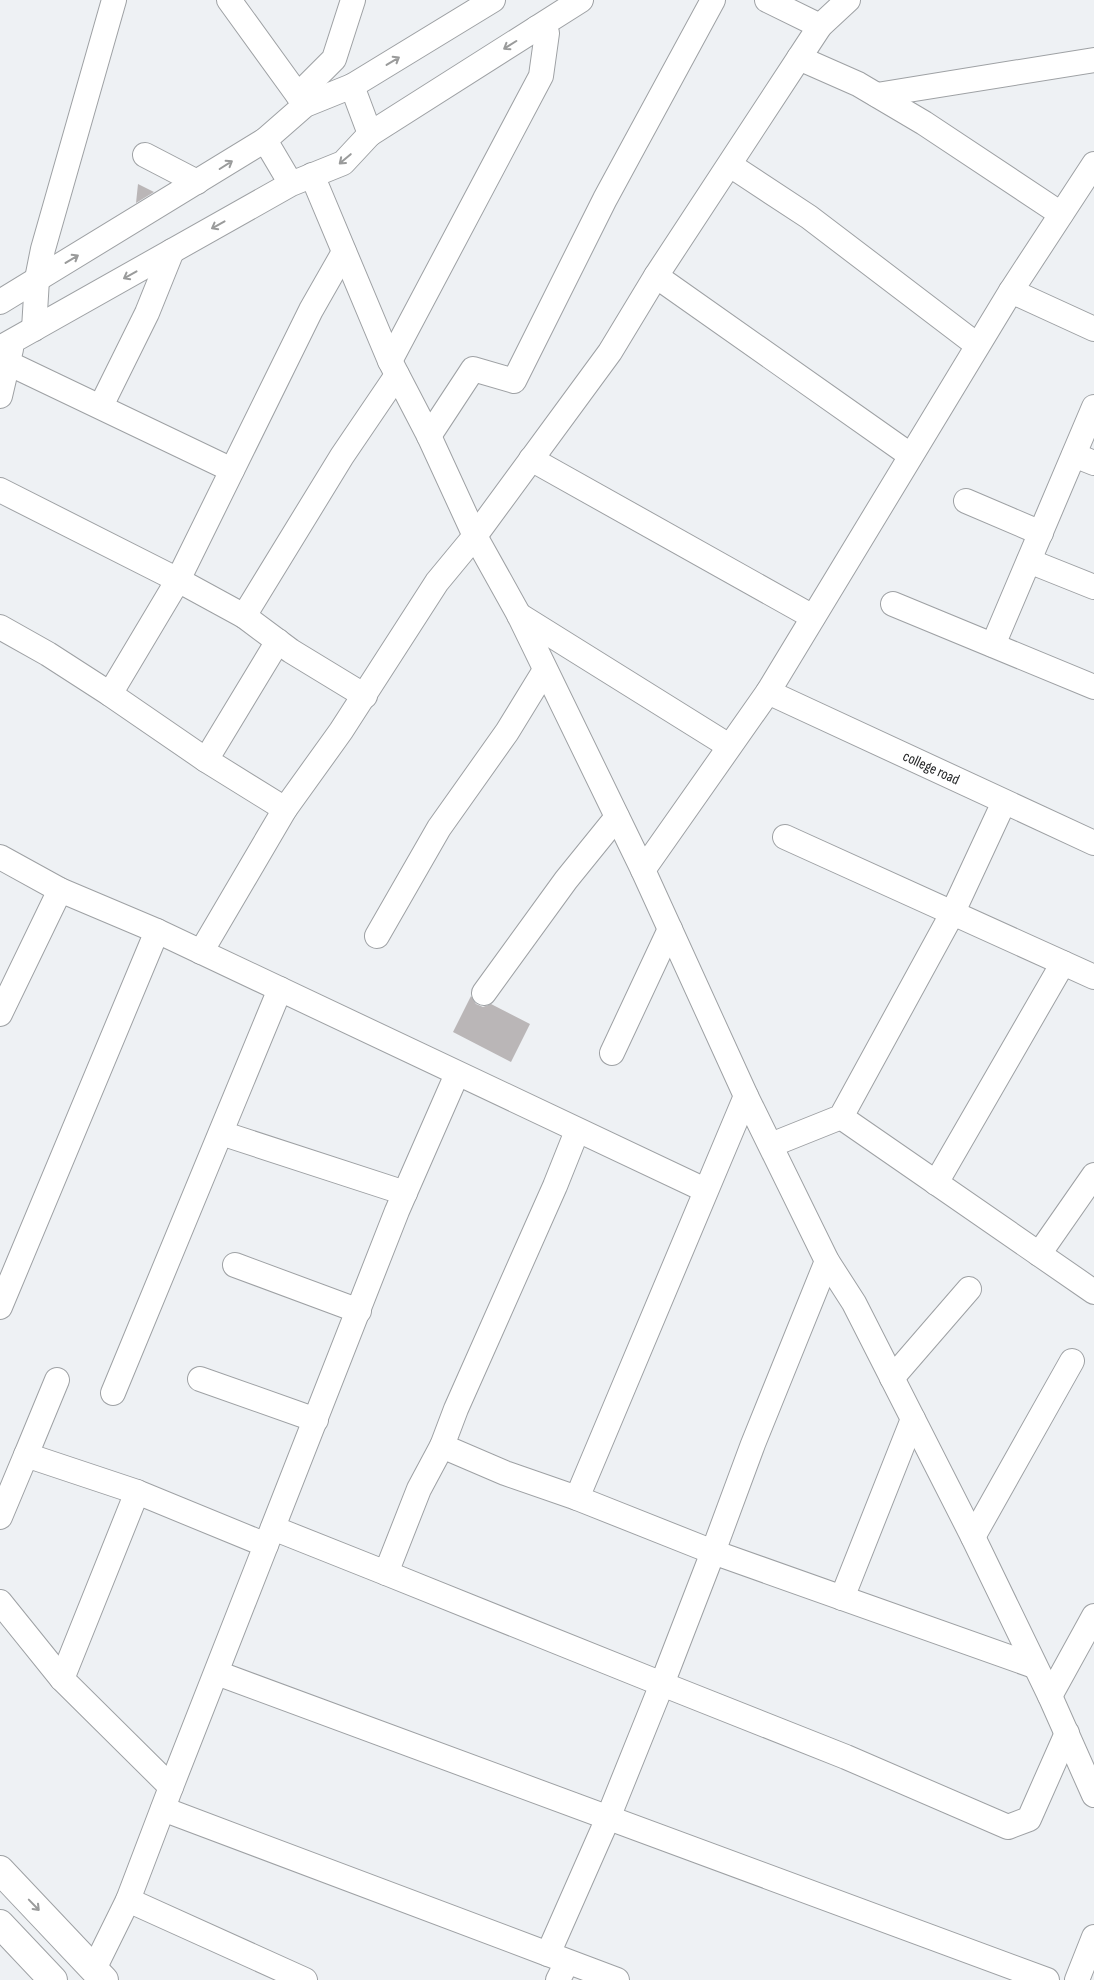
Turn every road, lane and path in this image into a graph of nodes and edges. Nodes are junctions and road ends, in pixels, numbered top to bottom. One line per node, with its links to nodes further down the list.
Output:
1 (114, 0): 27 (street)
2 (229, 0): 15 (street)
3 (353, 0): 15 (street)
4 (493, 0): 13 (street, one-way to 4)
5 (581, 0): 10 (street)
6 (713, 0): 38 (street)
7 (767, 0): 9 (street)
8 (848, 0): 9 (street)
9 (820, 26): 11 (street)
10 (537, 28): 16 (street, one-way to 16); 34 (street)
11 (799, 58): 14 (street); 20 (street)
12 (1094, 60): 14 (street)
13 (352, 86): 15 (street); 16 (street)
14 (877, 95): 23 (street)
15 (302, 100): 17 (street)
16 (370, 134): 21 (street, one-way to 21)
17 (265, 140): 21 (street); 22 (street, one-way to 17)
18 (145, 155): 22 (street)
19 (1094, 164): 23 (street)
20 (730, 165): 26 (street); 32 (street)
21 (301, 180): 24 (street, one-way to 24); 25 (street)
22 (197, 182): 27 (street, one-way to 22)
23 (1061, 214): 28 (street)
24 (172, 251): 30 (street, one-way to 30); 36 (street)
25 (344, 252): 34 (street); 42 (street)
26 (656, 276): 39 (street); 41 (street)
27 (37, 279): 29 (street); 30 (street)
28 (1010, 291): 31 (street); 32 (street)
29 (0, 302)
30 (34, 329): 33 (street)
31 (1094, 329)
32 (978, 345): 39 (street)
33 (7, 351): 35 (street); 36 (street)
34 (393, 368): 38 (street); 52 (street)
35 (0, 396)
36 (101, 406): 42 (street)
37 (1094, 407): 40 (street)
38 (429, 436): 46 (street)
39 (910, 455): 53 (street)
40 (1084, 459): 45 (street)
41 (531, 460): 46 (street); 53 (street)
42 (232, 470): 48 (street)
43 (0, 490): 48 (street)
44 (966, 502): 45 (street)
45 (1041, 533): 47 (street)
46 (475, 536): 51 (street); 61 (street)
47 (1029, 561): 49 (street); 56 (street)
48 (178, 580): 52 (street); 60 (street)
49 (1094, 587)
50 (893, 604): 56 (street)
51 (518, 615): 57 (street); 62 (street)
52 (244, 616): 55 (street)
53 (813, 617): 59 (street)
54 (0, 627): 60 (street)
55 (278, 641): 61 (street); 63 (street)
56 (993, 645): 58 (street)
57 (545, 670): 66 (street); 75 (street)
58 (1094, 687)
59 (768, 692): 62 (street); 64 (street, college road)
60 (110, 694): 63 (street)
61 (364, 696): 65 (street)
62 (729, 746): 70 (street)
63 (206, 760): 65 (street)
64 (1004, 802): 68 (street, college road); 72 (street)
65 (285, 810): 76 (street)
66 (617, 817): 70 (street); 80 (street)
67 (784, 837): 72 (street)
68 (1094, 843)
69 (0, 856): 71 (street)
70 (643, 870): 73 (street)
71 (60, 890): 74 (street); 81 (street)
72 (952, 914): 77 (street); 85 (street)
73 (670, 928): 82 (street); 84 (street)
74 (157, 931): 76 (street); 98 (street)
75 (377, 936)
76 (201, 952): 79 (street)
77 (1063, 963): 78 (street); 90 (street)
78 (1094, 977)
79 (280, 989): 83 (street); 87 (street)
80 (484, 993)
81 (0, 1014)
82 (612, 1053)
83 (457, 1074): 86 (street); 92 (street)
84 (746, 1096): 88 (street); 91 (street)
85 (841, 1117): 88 (street); 90 (street)
86 (578, 1131): 91 (street); 107 (street)
87 (221, 1133): 92 (street); 104 (street)
88 (771, 1145): 94 (street)
89 (1094, 1175): 93 (street)
90 (936, 1183): 93 (street)
91 (705, 1190): 110 (street)
92 (405, 1193): 99 (street)
93 (1039, 1254): 97 (street)
94 (827, 1261): 101 (street); 114 (street)
95 (235, 1265): 99 (street)
96 (969, 1289): 101 (street)
97 (1094, 1292)
98 (0, 1308)
99 (359, 1311): 106 (street)
100 (1072, 1361): 113 (street)
101 (892, 1378): 105 (street)
102 (200, 1379): 106 (street)
103 (57, 1380): 108 (street)
104 (113, 1393)
105 (913, 1418): 113 (street); 116 (street)
106 (316, 1420): 112 (street)
107 (442, 1446): 110 (street); 115 (street)
108 (26, 1455): 109 (street); 111 (street)
109 (137, 1492): 112 (street); 121 (street)
110 (577, 1498): 114 (street)
111 (0, 1518)
112 (270, 1537): 115 (street); 120 (street)
113 (973, 1537): 119 (street)
114 (713, 1552): 116 (street); 122 (street)
115 (386, 1573): 122 (street)
116 (842, 1598): 119 (street)
117 (0, 1602): 121 (street)
118 (1094, 1616): 123 (street)
119 (1034, 1666): 123 (street)
120 (217, 1673): 125 (street); 128 (street)
121 (62, 1679): 125 (street)
122 (662, 1684): 124 (street); 128 (street)
123 (1050, 1696): 124 (street)
124 (1067, 1733): 126 (street)
125 (171, 1787): 127 (street)
126 (1094, 1795)
127 (163, 1810): 130 (street); 133 (street)
128 (608, 1818): 133 (street); 138 (street)
129 (0, 1870): 134 (main road, one-way to 134)
130 (128, 1900): 134 (street); 136 (street)
131 (0, 1924): 135 (main road)
132 (1094, 1937): 139 (street)
133 (558, 1965): 137 (street)
134 (99, 1974)
135 (52, 1979)
136 (305, 1980)
137 (617, 1980)
138 (1047, 1980)
139 (1077, 1980)

